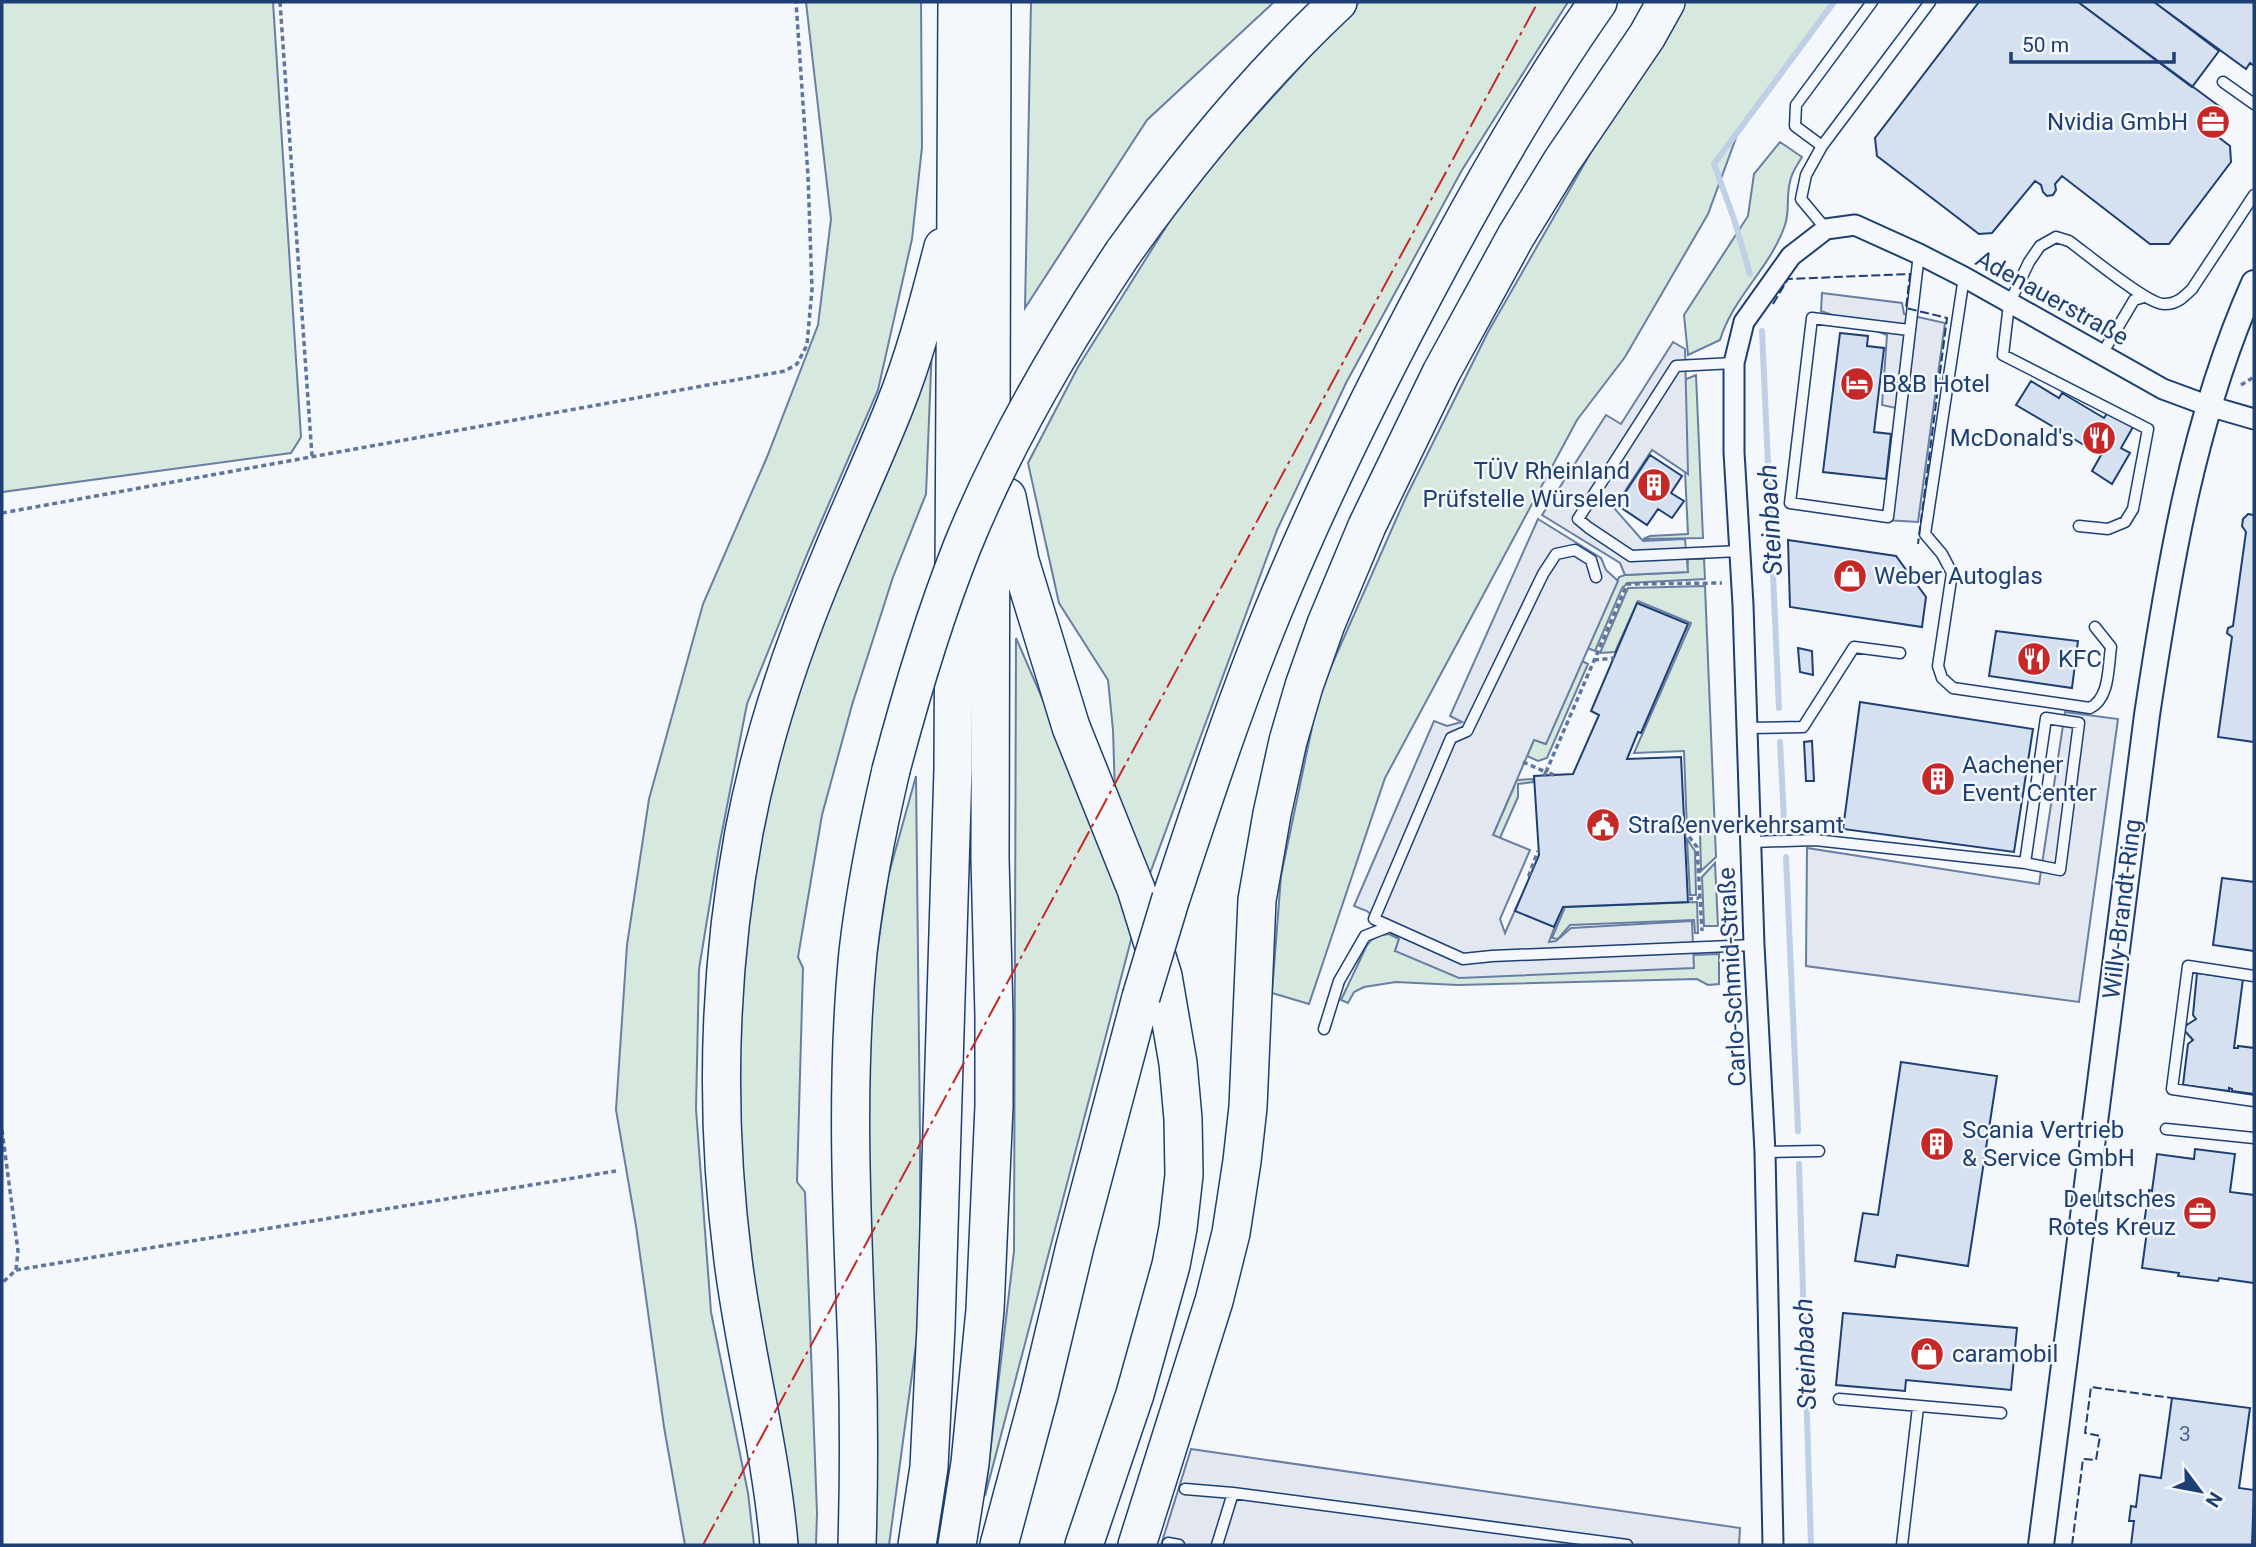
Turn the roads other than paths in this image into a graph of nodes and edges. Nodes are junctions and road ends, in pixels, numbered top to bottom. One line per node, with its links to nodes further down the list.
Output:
1 (957, 2): 12 (highway)
2 (992, 2): 24 (highway)
3 (1338, 2): 42 (highway, bridge)
4 (1598, 2): 54 (highway, bridge)
5 (1667, 2): 57 (highway)
6 (1872, 2): 10 (lane)
7 (1930, 2): 10 (lane)
8 (2223, 82): 9 (lane)
9 (2254, 104)
10 (1822, 146): 13 (lane)
11 (2254, 195): 17 (lane)
12 (956, 199): 49 (highway); 52 (highway)
13 (1826, 229): 14 (street, Adenauerstraße); 21 (street, Carlo-Schmid-Straße)
14 (1919, 254): 15 (street, Adenauerstraße); 19 (lane)
15 (1964, 277): 18 (street, Adenauerstraße); 28 (lane)
16 (2254, 283): 22 (street, Willy-Brandt-Ring)
17 (2144, 296): 18 (lane); 20 (lane)
18 (2009, 304): 20 (street, Adenauerstraße); 25 (lane)
19 (1909, 330): 19 (lane)
20 (2102, 354): 22 (street, Adenauerstraße)
21 (1734, 363): 26 (street, Carlo-Schmid-Straße); 26 (lane)
22 (2209, 406): 23 (street, Adenauerstraße); 62 (street, Willy-Brandt-Ring)
23 (2254, 419)
24 (992, 421): 48 (highway); 53 (highway)
25 (2079, 526)
26 (1740, 551): 30 (street, Carlo-Schmid-Straße)
27 (1596, 577): 33 (lane)
28 (2095, 627)
29 (1900, 653): 30 (lane)
30 (1748, 728): 31 (street, Carlo-Schmid-Straße)
31 (1751, 842): 32 (lane); 34 (street, Carlo-Schmid-Straße)
32 (2025, 863): 32 (lane)
33 (1388, 927): 34 (lane); 36 (lane)
34 (1754, 946): 41 (street, Carlo-Schmid-Straße)
35 (2254, 976): 37 (lane)
36 (1324, 1029)
37 (2254, 1101)
38 (2166, 1129): 39 (lane)
39 (2254, 1138)
40 (1819, 1151): 41 (lane)
41 (1765, 1152): 60 (street, Carlo-Schmid-Straße)
42 (857, 1382): 50 (highway); 51 (highway)
43 (1839, 1399): 44 (lane)
44 (1918, 1407): 45 (lane); 61 (lane)
45 (2001, 1413)
46 (1185, 1489): 47 (lane)
47 (1233, 1493): 58 (lane); 59 (lane)
48 (1101, 1494): 55 (highway); 56 (highway)
49 (779, 1545)
50 (839, 1545)
51 (857, 1545)
52 (918, 1545)
53 (957, 1545)
54 (999, 1545)
55 (1084, 1545)
56 (1090, 1545)
57 (1162, 1545)
58 (1217, 1545)
59 (1627, 1545)
60 (1773, 1545)
61 (1902, 1545)
62 (2041, 1545)

